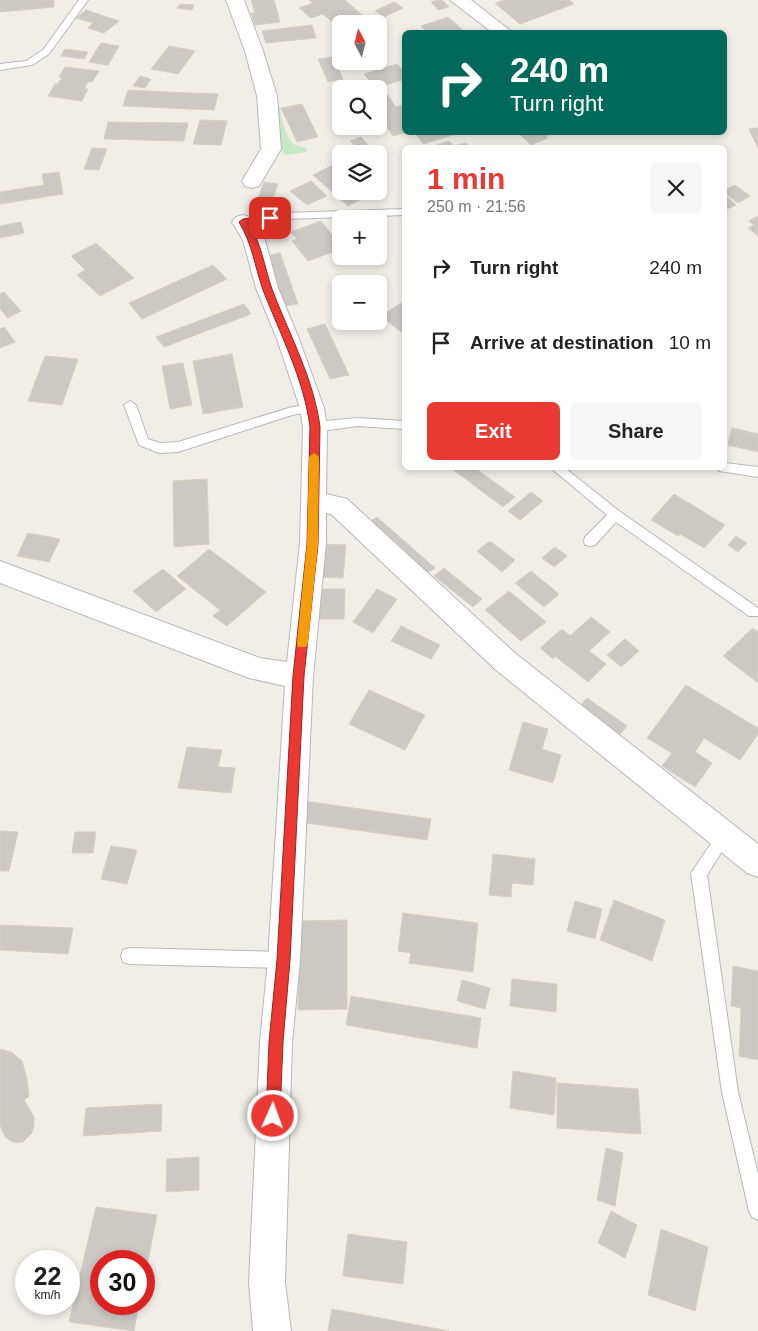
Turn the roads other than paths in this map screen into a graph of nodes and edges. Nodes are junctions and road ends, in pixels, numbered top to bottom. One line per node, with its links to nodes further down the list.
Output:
1 (84, 0): 5 (lane)
2 (235, 0): 6 (street)
3 (459, 0): 4 (street)
4 (500, 30)
5 (0, 67)
6 (252, 181)
7 (402, 212): 8 (lane)
8 (243, 222): 10 (street)
9 (130, 405): 10 (lane)
10 (314, 417): 11 (lane); 15 (street)
11 (402, 425)
12 (727, 468): 14 (lane)
13 (560, 470): 16 (lane)
14 (758, 472)
15 (313, 501): 20 (street); 21 (street)
16 (616, 515): 17 (lane); 19 (lane)
17 (590, 541)
18 (0, 572): 20 (street)
19 (754, 612)
20 (299, 676): 24 (street)
21 (724, 837): 22 (street); 25 (lane)
22 (758, 863)
23 (129, 956): 24 (lane)
24 (284, 960): 26 (street)
25 (758, 1211)
26 (272, 1331)

